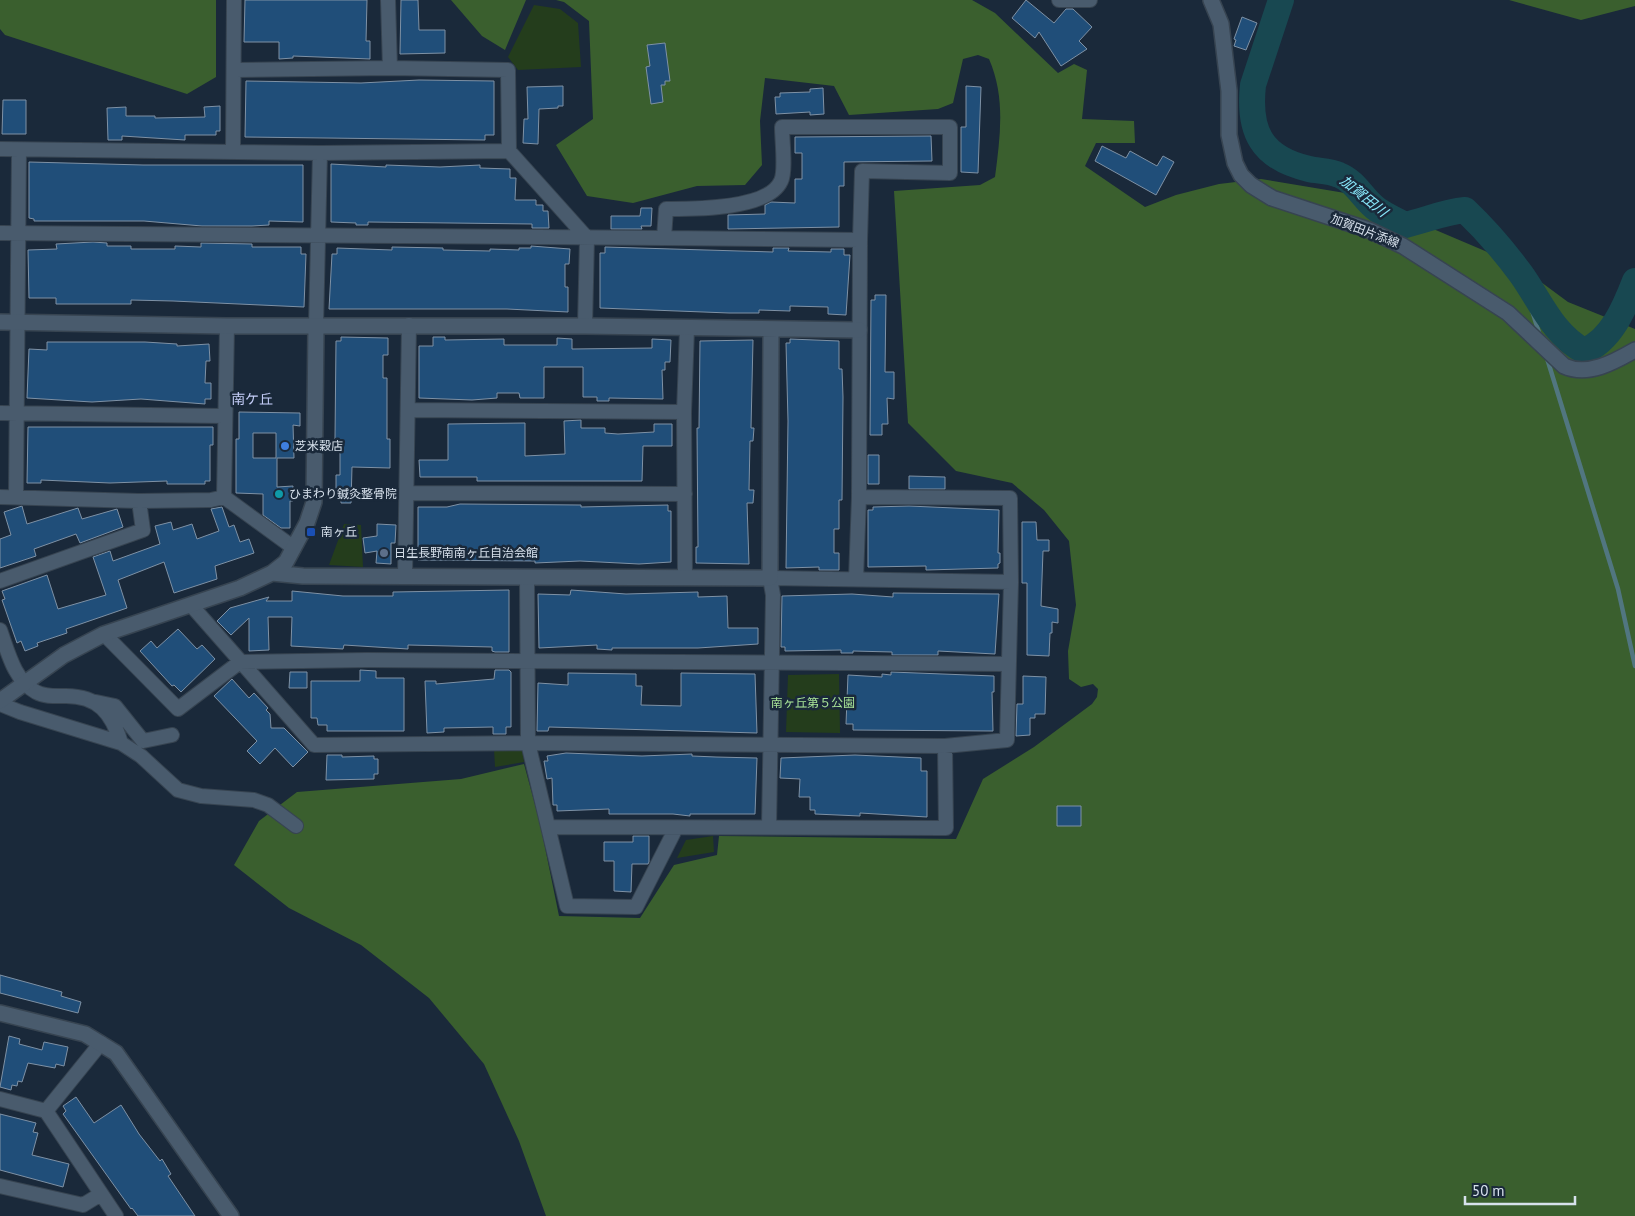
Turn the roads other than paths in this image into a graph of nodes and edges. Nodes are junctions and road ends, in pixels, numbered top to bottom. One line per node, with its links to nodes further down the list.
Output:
1 (234, 0): 7 (street)
2 (388, 0): 6 (street)
3 (1059, 0): 4 (street)
4 (1090, 0)
5 (1211, 0): 28 (street, 加賀田片添線)
6 (390, 68): 7 (street); 11 (street)
7 (235, 70): 10 (street)
8 (0, 150): 9 (street)
9 (19, 150): 10 (street); 14 (street)
10 (234, 151): 12 (street)
11 (509, 151): 12 (street); 16 (street)
12 (320, 152): 15 (street)
13 (0, 233): 14 (street)
14 (17, 233): 15 (street); 20 (street)
15 (319, 235): 16 (street); 23 (street)
16 (587, 238): 17 (street); 24 (street)
17 (664, 238): 18 (street); 18 (street)
18 (860, 240): 27 (street)
19 (0, 322): 20 (street)
20 (17, 323): 22 (street); 32 (street)
21 (409, 325): 23 (street); 24 (street); 29 (street)
22 (226, 326): 23 (street); 33 (street)
23 (316, 326): 41 (street)
24 (585, 326): 25 (street)
25 (687, 329): 26 (street); 30 (street)
26 (771, 330): 27 (street); 46 (street)
27 (859, 330): 39 (street)
28 (1635, 350)
29 (409, 410): 30 (street); 34 (street)
30 (684, 412): 35 (street)
31 (0, 413): 32 (street)
32 (16, 413): 33 (street); 37 (street)
33 (224, 416): 38 (street)
34 (408, 494): 35 (street); 43 (street)
35 (684, 494): 45 (street)
36 (0, 497): 37 (street)
37 (16, 497): 40 (street)
38 (224, 497): 40 (street); 41 (street)
39 (858, 497): 47 (street); 49 (street)
40 (139, 501): 48 (street)
41 (294, 548): 42 (street)
42 (272, 573): 43 (street); 50 (street)
43 (405, 576): 44 (street)
44 (526, 578): 45 (street); 53 (street)
45 (685, 578): 46 (street)
46 (770, 578): 47 (street); 55 (street)
47 (856, 579): 49 (street)
48 (0, 581)
49 (1011, 582): 56 (street)
50 (191, 605): 52 (street); 54 (street)
51 (0, 630): 57 (street)
52 (104, 634): 54 (street); 57 (street)
53 (527, 661): 54 (street); 55 (street); 62 (street)
54 (240, 662): 62 (street)
55 (772, 664): 56 (street); 63 (street)
56 (1008, 664): 64 (street)
57 (19, 685): 58 (street); 59 (street)
58 (0, 702): 61 (street)
59 (96, 702): 60 (street); 61 (street)
60 (172, 735)
61 (121, 743): 65 (street)
62 (528, 743): 63 (street); 66 (street)
63 (771, 744): 64 (street); 67 (street)
64 (945, 746): 67 (street)
65 (296, 826)
66 (549, 827): 68 (street); 68 (street)
67 (769, 827): 68 (street)
68 (676, 828)
69 (0, 1013): 70 (street)
70 (101, 1043): 72 (street); 76 (street)
71 (0, 1098): 72 (street)
72 (46, 1111): 74 (street)
73 (0, 1186): 74 (street)
74 (101, 1194): 75 (street)
75 (116, 1216)
76 (231, 1216)

